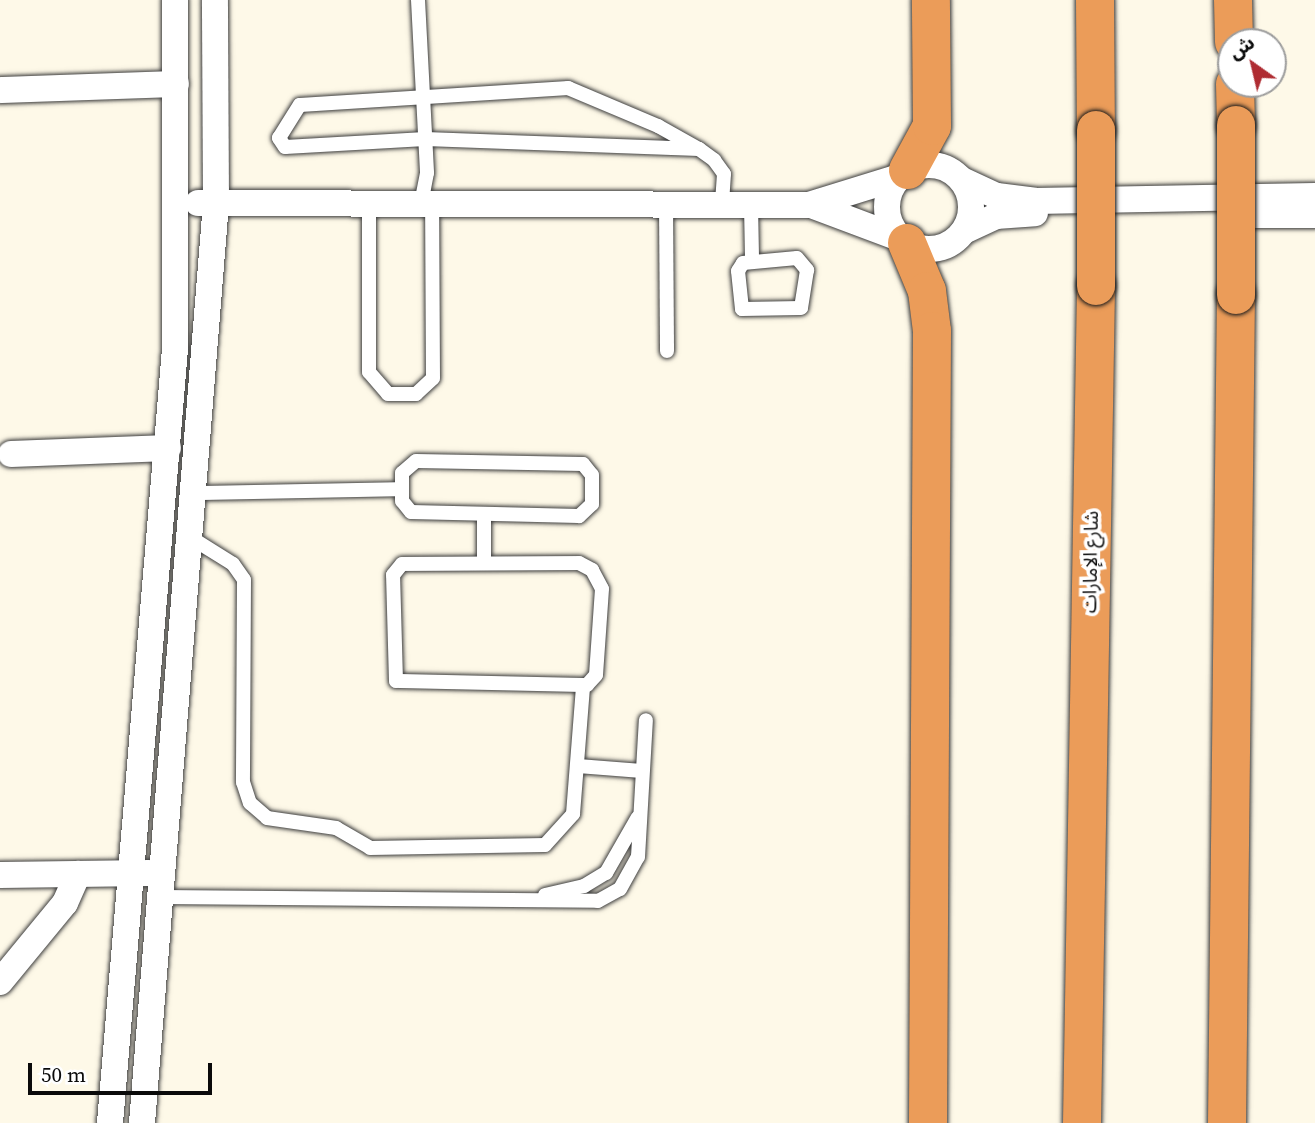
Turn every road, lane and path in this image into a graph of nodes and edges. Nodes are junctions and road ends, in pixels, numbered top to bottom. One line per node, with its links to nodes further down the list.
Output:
1 (175, 0): 8 (street)
2 (215, 0): 18 (street)
3 (418, 0): 10 (lane)
4 (931, 0): 14 (highway)
5 (1095, 0): 49 (highway, شارع الإمارات, bridge)
6 (1233, 0): 7 (highway)
7 (1234, 28)
8 (176, 84): 9 (street); 17 (street)
9 (0, 90)
10 (422, 95): 12 (lane); 12 (lane); 13 (lane)
11 (1235, 98): 53 (highway, bridge)
12 (425, 139): 13 (lane); 20 (lane)
13 (699, 149): 22 (lane)
14 (903, 174): 15 (street); 24 (street); 27 (street)
15 (962, 180): 16 (street); 26 (street)
16 (1315, 196)
17 (178, 203): 18 (street); 30 (street)
18 (216, 203): 19 (street); 33 (street)
19 (369, 203): 20 (street); 20 (lane)
20 (426, 204): 21 (street)
21 (666, 204): 22 (street); 29 (lane)
22 (722, 205): 23 (street)
23 (751, 205): 24 (street); 28 (lane)
24 (808, 205): 27 (street)
25 (1315, 215): 26 (street)
26 (964, 231): 27 (street)
27 (904, 241): 52 (highway)
28 (752, 258): 28 (lane)
29 (667, 351)
30 (169, 447): 31 (street); 34 (street)
31 (11, 454)
32 (402, 489): 33 (lane); 35 (lane); 35 (lane)
33 (196, 493): 34 (street); 36 (street)
34 (165, 494): 43 (street)
35 (484, 514): 37 (lane)
36 (193, 539): 40 (lane); 46 (street)
37 (484, 563): 38 (lane); 38 (lane)
38 (583, 687): 40 (lane)
39 (646, 720): 41 (lane)
40 (578, 766): 41 (lane)
41 (642, 771): 42 (lane)
42 (639, 816): 47 (lane); 47 (lane)
43 (133, 873): 44 (street); 46 (street); 50 (street)
44 (78, 874): 45 (street); 48 (street)
45 (0, 875)
46 (162, 885): 47 (lane); 51 (street)
47 (536, 897)
48 (0, 982)
49 (1078, 1115)
50 (110, 1123)
51 (142, 1123)
52 (928, 1123)
53 (1227, 1123)

